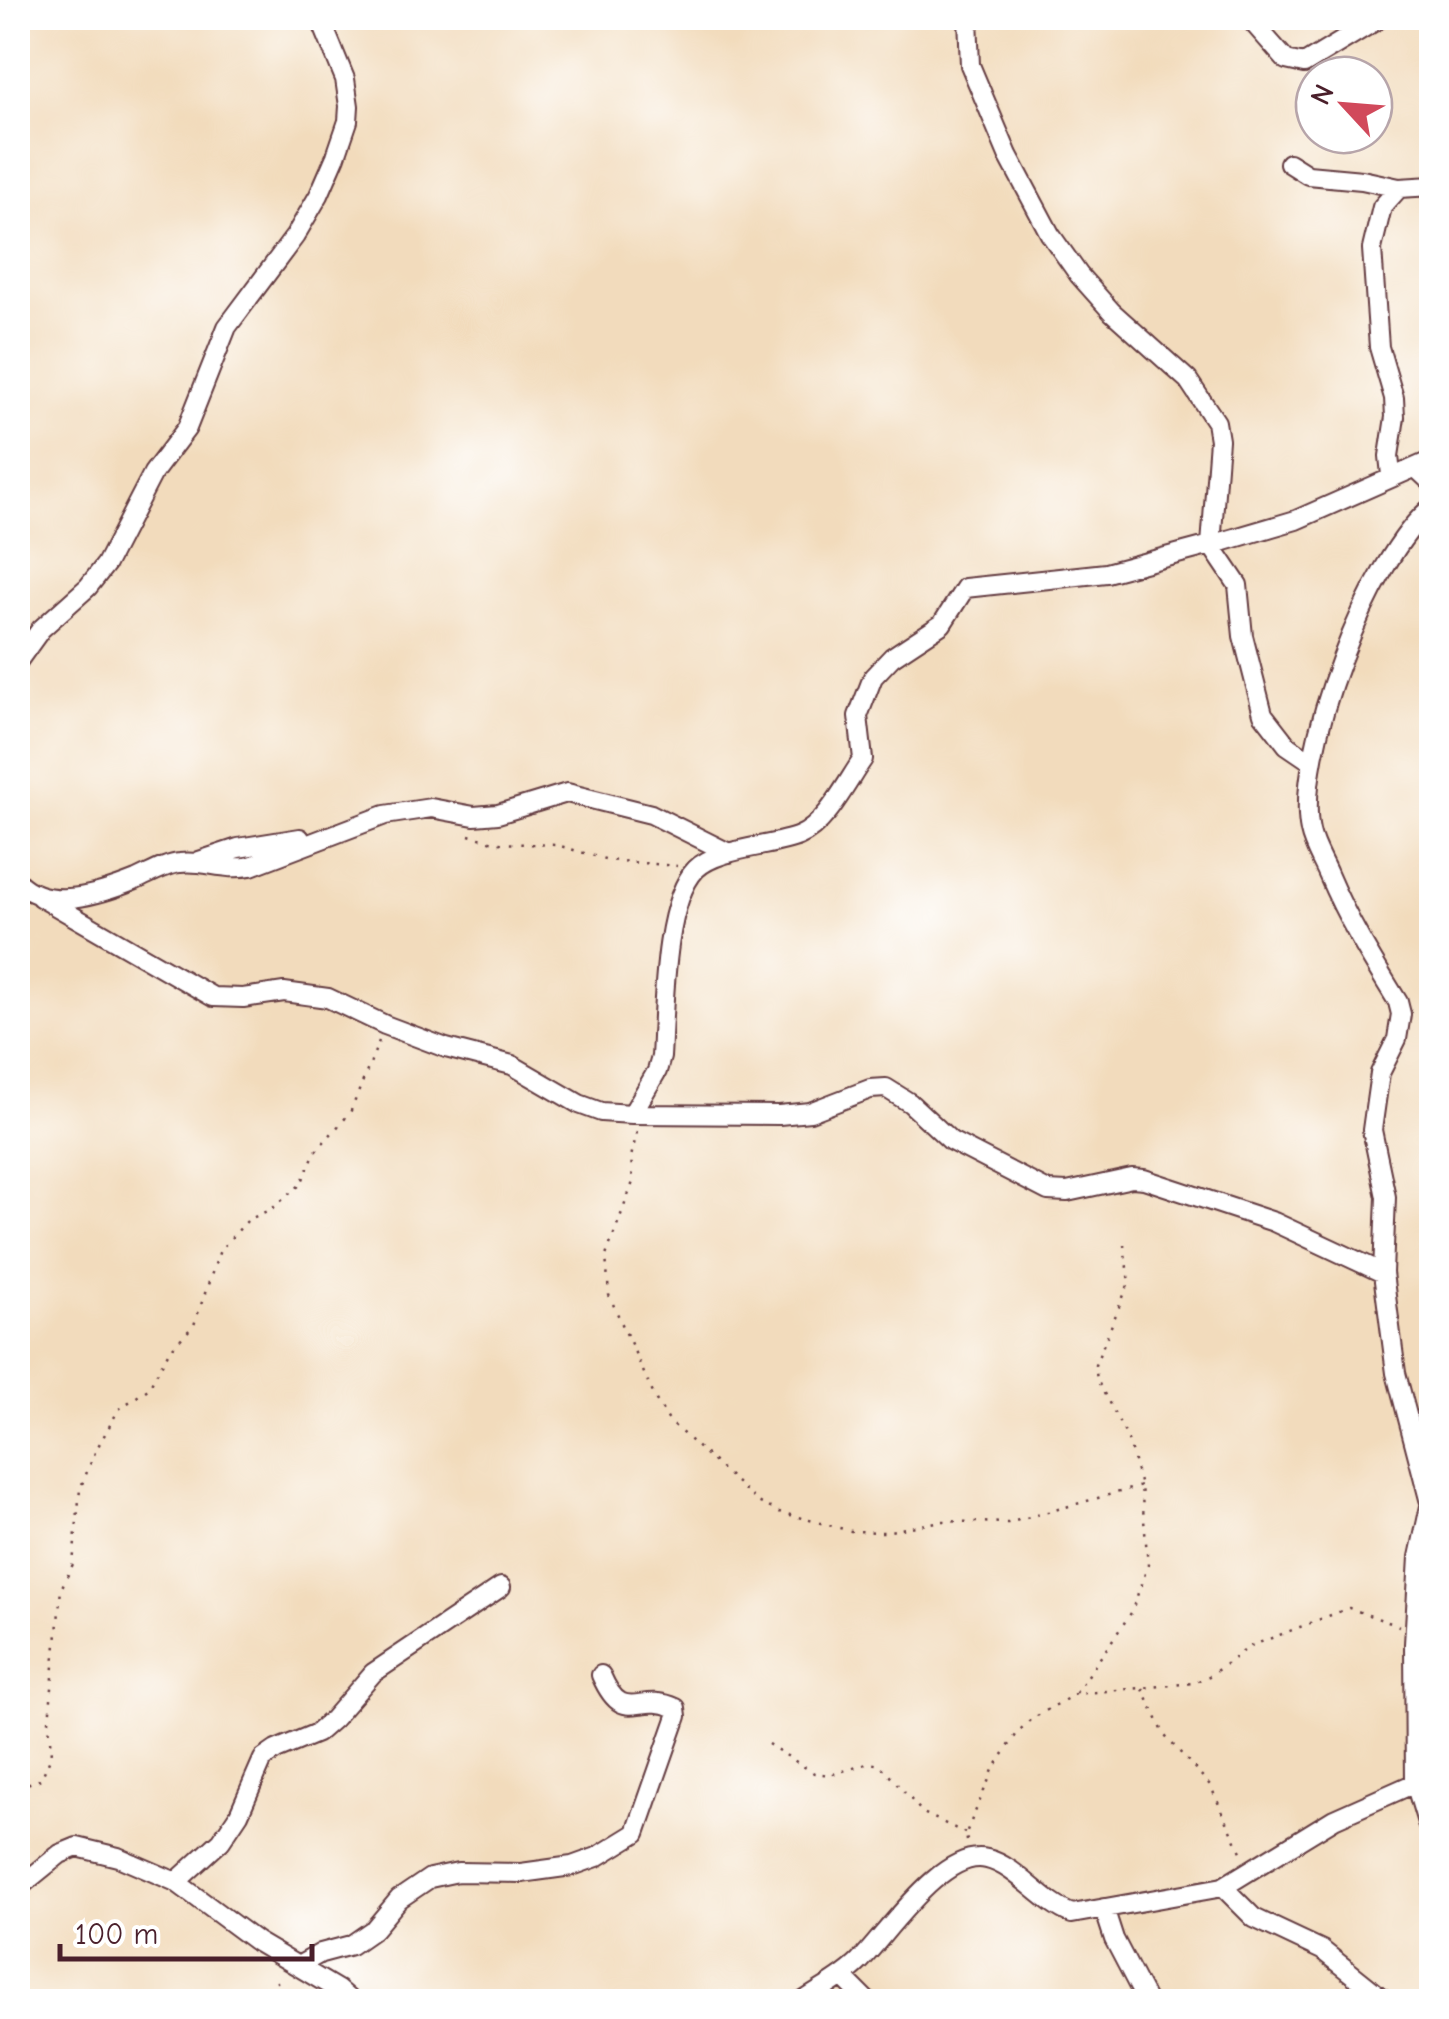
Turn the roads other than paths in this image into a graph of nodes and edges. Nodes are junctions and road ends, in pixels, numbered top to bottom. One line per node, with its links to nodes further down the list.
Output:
1 (320, 18): 13 (street)
2 (968, 18): 12 (street)
3 (1249, 18): 4 (street)
4 (1380, 18)
5 (1289, 163): 7 (street)
6 (1432, 186): 7 (street)
7 (1398, 188): 9 (street)
8 (1424, 465): 9 (street); 10 (street)
9 (1392, 475): 12 (street)
10 (1432, 484)
11 (1432, 508): 14 (street)
12 (1211, 545): 14 (street); 15 (street)
13 (18, 661)
14 (1312, 762): 18 (street)
15 (729, 853): 16 (street); 17 (street)
16 (26, 892): 17 (street)
17 (637, 1115): 18 (street)
18 (1383, 1273): 19 (street)
19 (1430, 1498): 21 (street)
20 (501, 1588): 25 (street)
21 (1424, 1625): 23 (street)
22 (601, 1674): 29 (street)
23 (1415, 1783): 24 (street); 26 (street)
24 (1432, 1839)
25 (176, 1882): 27 (street); 29 (street)
26 (1223, 1886): 28 (street); 35 (street)
27 (18, 1888)
28 (1104, 1908): 30 (street); 34 (street)
29 (298, 1966): 31 (street)
30 (842, 1976): 32 (street); 33 (street)
31 (352, 2002)
32 (802, 2002)
33 (868, 2002)
34 (1147, 2002)
35 (1386, 2002)

